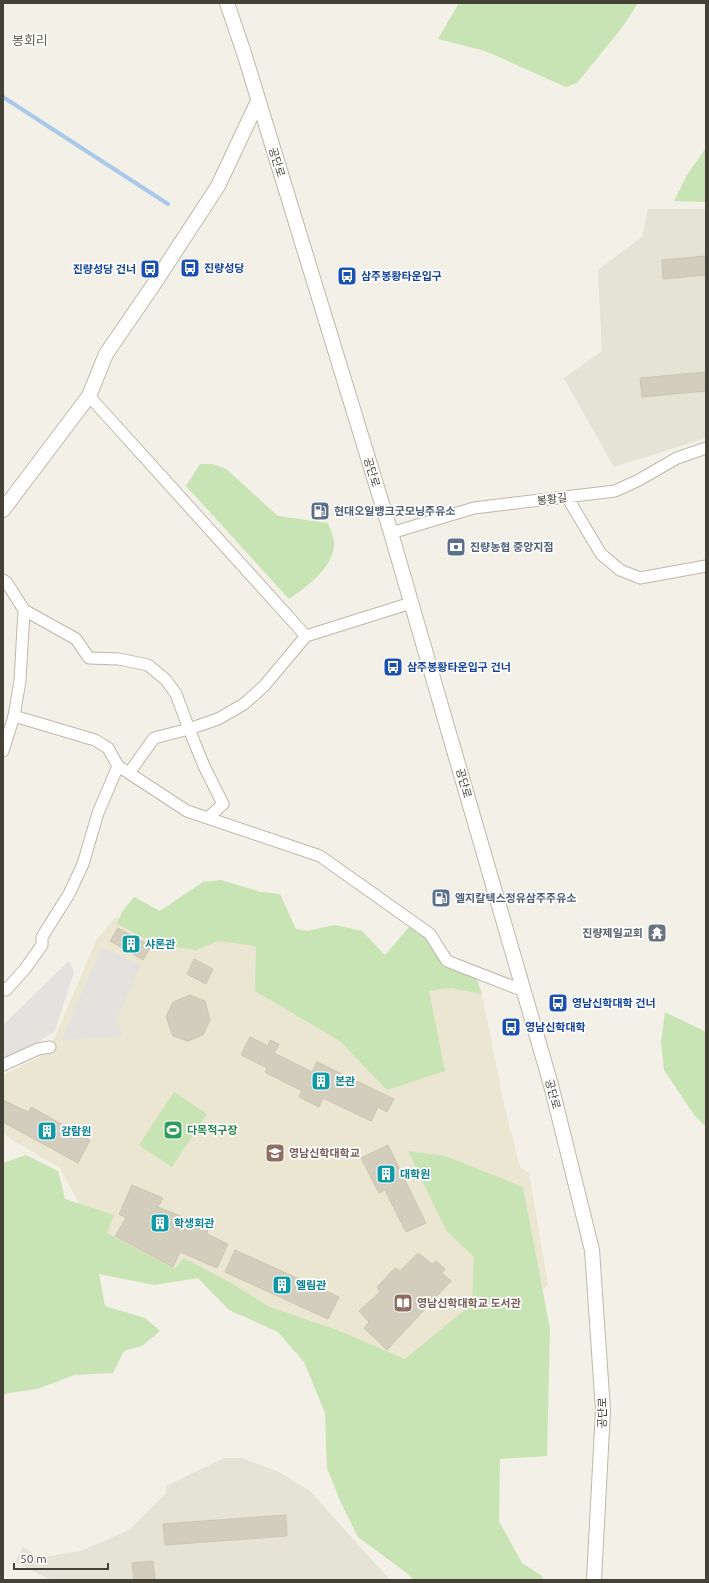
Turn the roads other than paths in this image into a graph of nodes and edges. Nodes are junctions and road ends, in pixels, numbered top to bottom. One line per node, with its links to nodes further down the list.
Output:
1 (227, 3): 2 (street, 공단로)
2 (258, 101): 3 (street); 7 (street, 공단로)
3 (89, 396): 6 (street); 12 (street)
4 (706, 448): 5 (street, 봉황길)
5 (567, 497): 7 (street, 봉황길); 8 (street)
6 (3, 510)
7 (391, 533): 10 (street, 공단로)
8 (706, 566)
9 (3, 580): 11 (street)
10 (412, 603): 12 (street); 20 (street, 공단로)
11 (24, 610): 13 (street); 14 (street)
12 (306, 636): 14 (street)
13 (14, 716): 15 (street); 16 (street)
14 (189, 730): 17 (street); 18 (street)
15 (3, 752)
16 (118, 766): 17 (street); 19 (street)
17 (128, 773): 18 (street)
18 (209, 817): 20 (street)
19 (3, 988)
20 (524, 991): 23 (street, 공단로)
21 (50, 1047): 22 (street)
22 (3, 1065)
23 (594, 1580)

